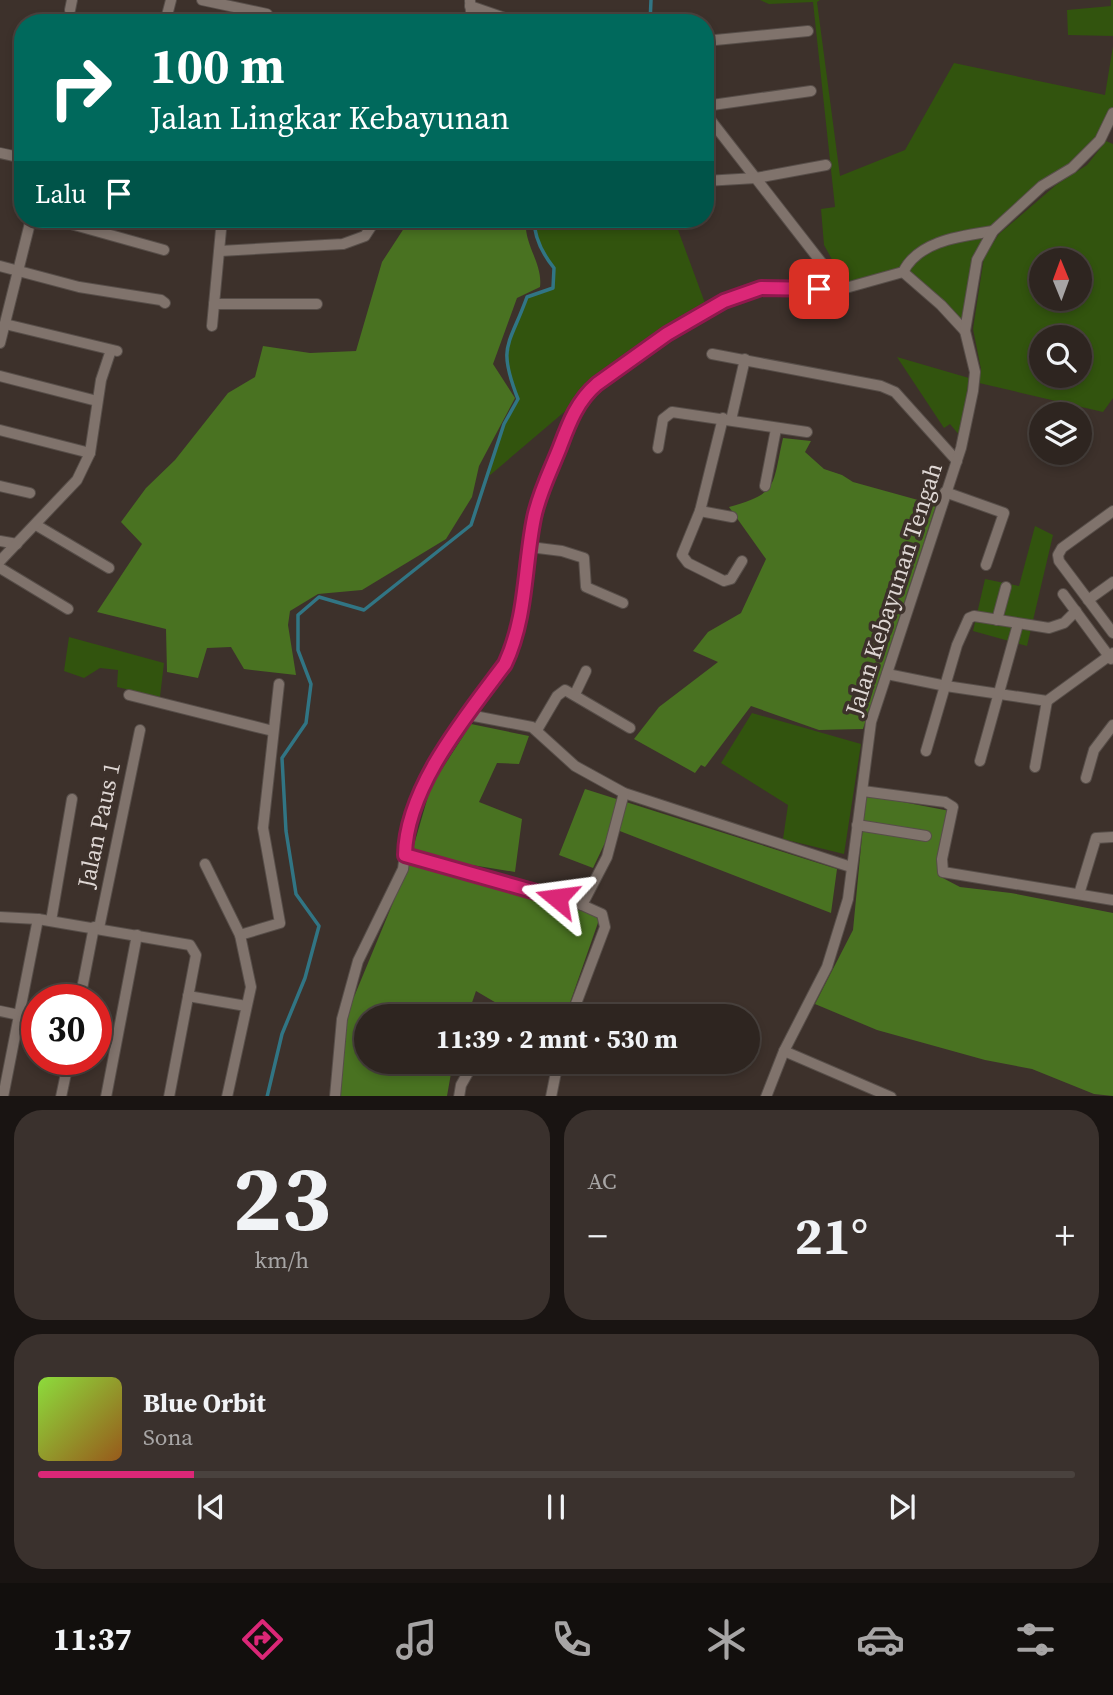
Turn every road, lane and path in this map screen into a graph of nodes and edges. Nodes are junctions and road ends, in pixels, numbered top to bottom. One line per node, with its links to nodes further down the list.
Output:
1 (202, 0): 3 (street)
2 (470, 3): 4 (street)
3 (267, 14)
4 (497, 14)
5 (808, 31): 6 (street)
6 (714, 40)
7 (811, 91): 8 (street)
8 (714, 105)
9 (1113, 113): 18 (street)
10 (714, 124): 12 (street)
11 (826, 165): 12 (street)
12 (756, 178): 13 (street); 24 (street)
13 (714, 180)
14 (28, 228): 22 (street)
15 (85, 228): 19 (street)
16 (221, 228): 20 (street)
17 (370, 228): 20 (street)
18 (993, 231): 23 (street); 30 (street, Jalan Kebayunan Tengah)
19 (164, 250)
20 (220, 251): 26 (street)
21 (0, 266): 22 (street)
22 (16, 270): 25 (street); 28 (street)
23 (902, 272): 24 (street); 30 (street, Jalan Kebayunan Tengah)
24 (842, 289): 53 (street)
25 (166, 303)
26 (214, 304): 27 (street); 29 (street)
27 (317, 304)
28 (5, 324): 31 (street); 35 (street)
29 (212, 326)
30 (965, 331): 42 (street, Jalan Kebayunan Tengah)
31 (0, 343)
32 (712, 354): 33 (street)
33 (745, 359): 36 (street); 42 (street)
34 (0, 376): 35 (street)
35 (97, 401): 41 (street)
36 (727, 419): 37 (street); 40 (street); 47 (street)
37 (776, 429): 39 (street); 44 (street)
38 (0, 430): 41 (street)
39 (807, 432)
40 (658, 448)
41 (90, 453): 50 (street)
42 (957, 461): 45 (street, Jalan Kebayunan Tengah)
43 (0, 486): 46 (street)
44 (765, 486)
45 (945, 492): 56 (street); 71 (street, Jalan Kebayunan Tengah)
46 (30, 493)
47 (700, 510): 49 (street); 55 (street)
48 (1113, 511): 62 (street)
49 (732, 517)
50 (36, 525): 52 (street); 58 (street)
51 (0, 541): 52 (street)
52 (17, 544): 54 (street)
53 (530, 547): 63 (street); 78 (street)
54 (0, 561)
55 (742, 561)
56 (986, 565)
57 (0, 568): 64 (street)
58 (109, 568)
59 (1113, 582): 62 (street)
60 (1006, 587): 66 (street)
61 (1063, 594): 65 (street)
62 (1088, 600): 68 (street)
63 (623, 603)
64 (68, 610)
65 (1076, 611): 67 (street); 69 (street)
66 (997, 620): 67 (street); 73 (street)
67 (1018, 624): 76 (street)
68 (1113, 633)
69 (1112, 657): 77 (street)
70 (586, 671): 74 (street)
71 (887, 674): 73 (street); 88 (street, Jalan Kebayunan Tengah)
72 (279, 684): 83 (street)
73 (946, 686): 76 (street); 84 (street)
74 (575, 694): 80 (street); 82 (street)
75 (129, 695): 83 (street)
76 (999, 695): 77 (street); 85 (street)
77 (1047, 701): 86 (street)
78 (469, 715): 82 (street); 94 (street)
79 (1113, 725): 87 (street)
80 (630, 728)
81 (140, 730): 103 (street, Jalan Paus 1)
82 (537, 730): 89 (street)
83 (273, 731): 105 (street)
84 (926, 751)
85 (980, 761)
86 (1035, 767)
87 (1086, 778)
88 (863, 791): 91 (street, Jalan Kebayunan Tengah); 97 (street)
89 (624, 793): 96 (street); 99 (street)
90 (72, 799): 102 (street)
91 (857, 825): 92 (street); 96 (street, Jalan Kebayunan Tengah)
92 (926, 836)
93 (1113, 837): 97 (street)
94 (405, 855): 99 (street); 121 (street)
95 (205, 864): 105 (street)
96 (851, 867): 112 (street, Jalan Kebayunan Tengah)
97 (1079, 894): 98 (street)
98 (1113, 900)
99 (582, 905): 108 (street)
100 (0, 917): 101 (street)
101 (38, 919): 102 (street); 111 (street)
102 (51, 920): 103 (street)
103 (97, 928): 104 (street); 106 (street, Jalan Paus 1)
104 (137, 935): 107 (street); 118 (street)
105 (240, 935): 109 (street)
106 (84, 984)
107 (188, 996): 109 (street); 119 (street)
108 (576, 1004)
109 (246, 1006): 120 (street)
110 (0, 1012): 111 (street)
111 (19, 1015): 116 (street)
112 (784, 1051): 124 (street, Jalan Kebayunan Tengah); 125 (street)
113 (467, 1074): 122 (street)
114 (556, 1074): 123 (street)
115 (66, 1075): 117 (street)
116 (3, 1096)
117 (61, 1096)
118 (106, 1096)
119 (169, 1096)
120 (227, 1096)
121 (335, 1096)
122 (459, 1096)
123 (551, 1096)
124 (766, 1096)
125 (889, 1096)

